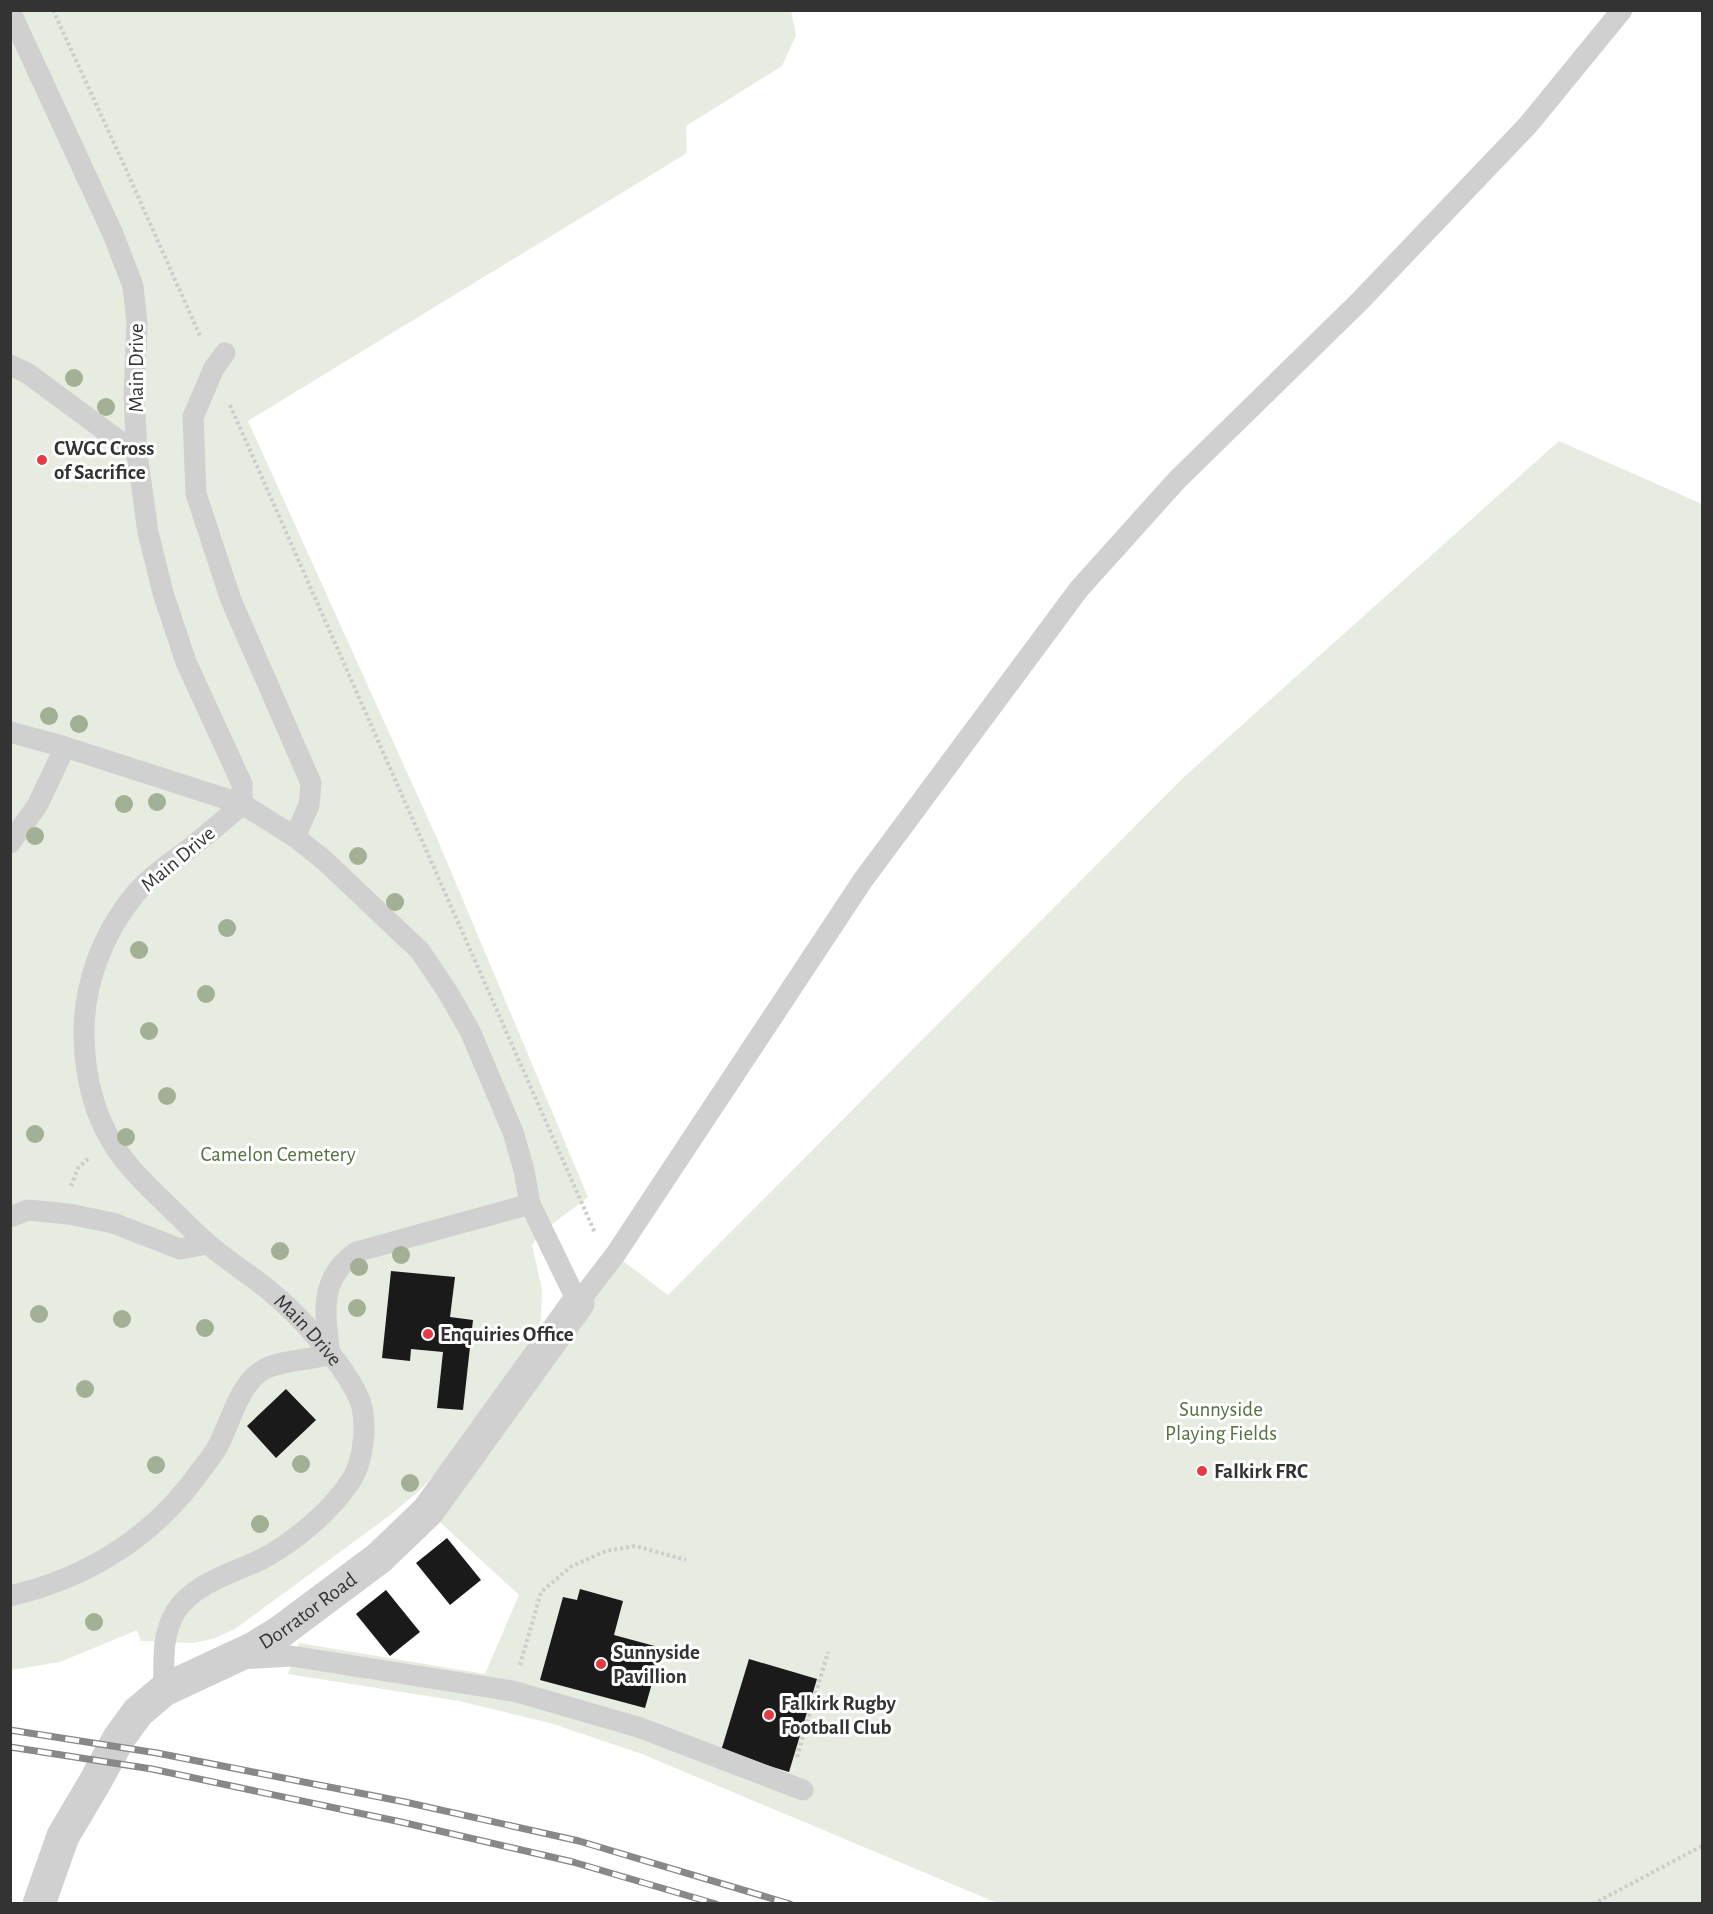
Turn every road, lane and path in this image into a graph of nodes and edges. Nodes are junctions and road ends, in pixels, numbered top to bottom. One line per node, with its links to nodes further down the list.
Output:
1 (53, 10): 4 (path)
2 (1622, 10): 17 (lane)
3 (10, 11): 6 (lane, Main Drive)
4 (219, 361): 10 (lane); 17 (path)
5 (10, 365): 6 (lane)
6 (138, 454): 9 (lane, Main Drive)
7 (10, 732): 8 (lane)
8 (65, 747): 9 (lane); 11 (lane)
9 (242, 804): 10 (lane); 12 (lane, Main Drive)
10 (295, 837): 13 (lane)
11 (10, 843)
12 (114, 1146): 15 (path); 16 (lane, Main Drive)
13 (530, 1204): 18 (lane); 19 (lane)
14 (16, 1211): 15 (lane)
15 (69, 1214): 16 (lane)
16 (207, 1244): 19 (lane, Main Drive)
17 (608, 1264): 18 (lane)
18 (578, 1302): 23 (street, Dorrator Road)
19 (330, 1355): 21 (lane); 24 (lane, Main Drive)
20 (686, 1560): 25 (path)
21 (10, 1596)
22 (828, 1652): 26 (path)
23 (228, 1660): 24 (street, Dorrator Road); 25 (lane)
24 (164, 1690): 28 (street, Dorrator Road)
25 (513, 1691): 26 (lane)
26 (796, 1788)
27 (1702, 1846): 29 (path)
28 (39, 1904)
29 (1593, 1904)

